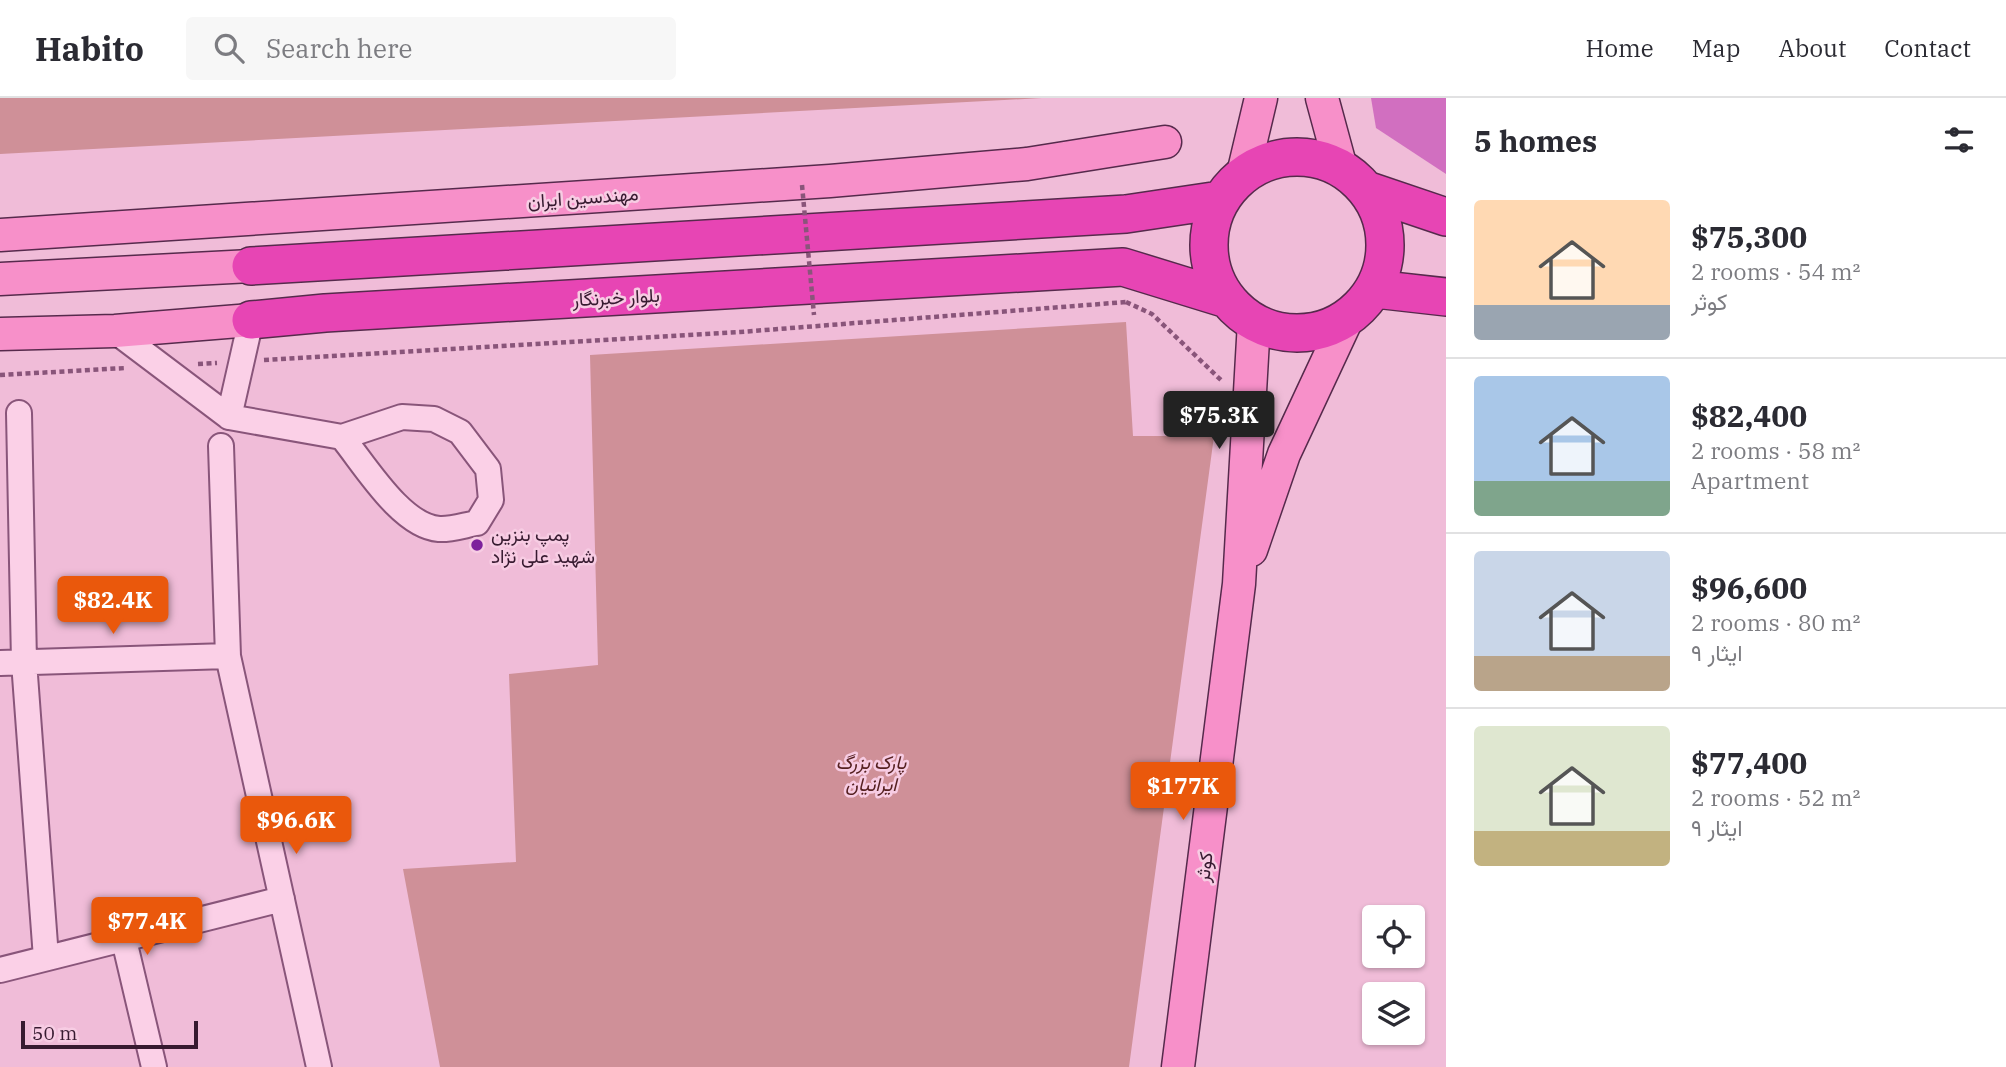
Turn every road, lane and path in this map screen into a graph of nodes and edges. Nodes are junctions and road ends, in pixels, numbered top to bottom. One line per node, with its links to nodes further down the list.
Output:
1 (1261, 98): 6 (main road)
2 (1322, 98): 4 (main road)
3 (1165, 142): 8 (main road, مهندسین ایران)
4 (1354, 179): 6 (highway); 7 (highway); 12 (highway)
5 (802, 185): 15 (path, bridge)
6 (1232, 187): 9 (highway); 14 (highway)
7 (1446, 217)
8 (0, 234)
9 (251, 266): 10 (main road)
10 (0, 279)
11 (1124, 284): 14 (highway, بلوار خبرنگار); 17 (highway, بلوار خبرنگار); 20 (path); 21 (path)
12 (1375, 289): 13 (highway); 16 (highway)
13 (1446, 297)
14 (1241, 311): 16 (highway); 21 (main road, کوثر)
15 (814, 315)
16 (1347, 319): 26 (main road, کوثر)
17 (251, 320): 18 (main road, بلوار خبرنگار); 20 (street)
18 (115, 331): 19 (main road, بلوار خبرنگار); 23 (street)
19 (0, 334)
20 (243, 361): 23 (street)
21 (1248, 388): 26 (main road, کوثر)
22 (19, 413): 28 (street)
23 (229, 417): 24 (street)
24 (342, 437): 24 (street)
25 (221, 446): 27 (street)
26 (1240, 584): 35 (main road, کوثر)
27 (228, 656): 28 (street); 29 (street)
28 (12, 662): 31 (street)
29 (282, 899): 30 (street); 34 (street)
30 (124, 940): 31 (street); 33 (street)
31 (46, 958): 32 (street)
32 (0, 970)
33 (154, 1067)
34 (319, 1067)
35 (1178, 1067)

